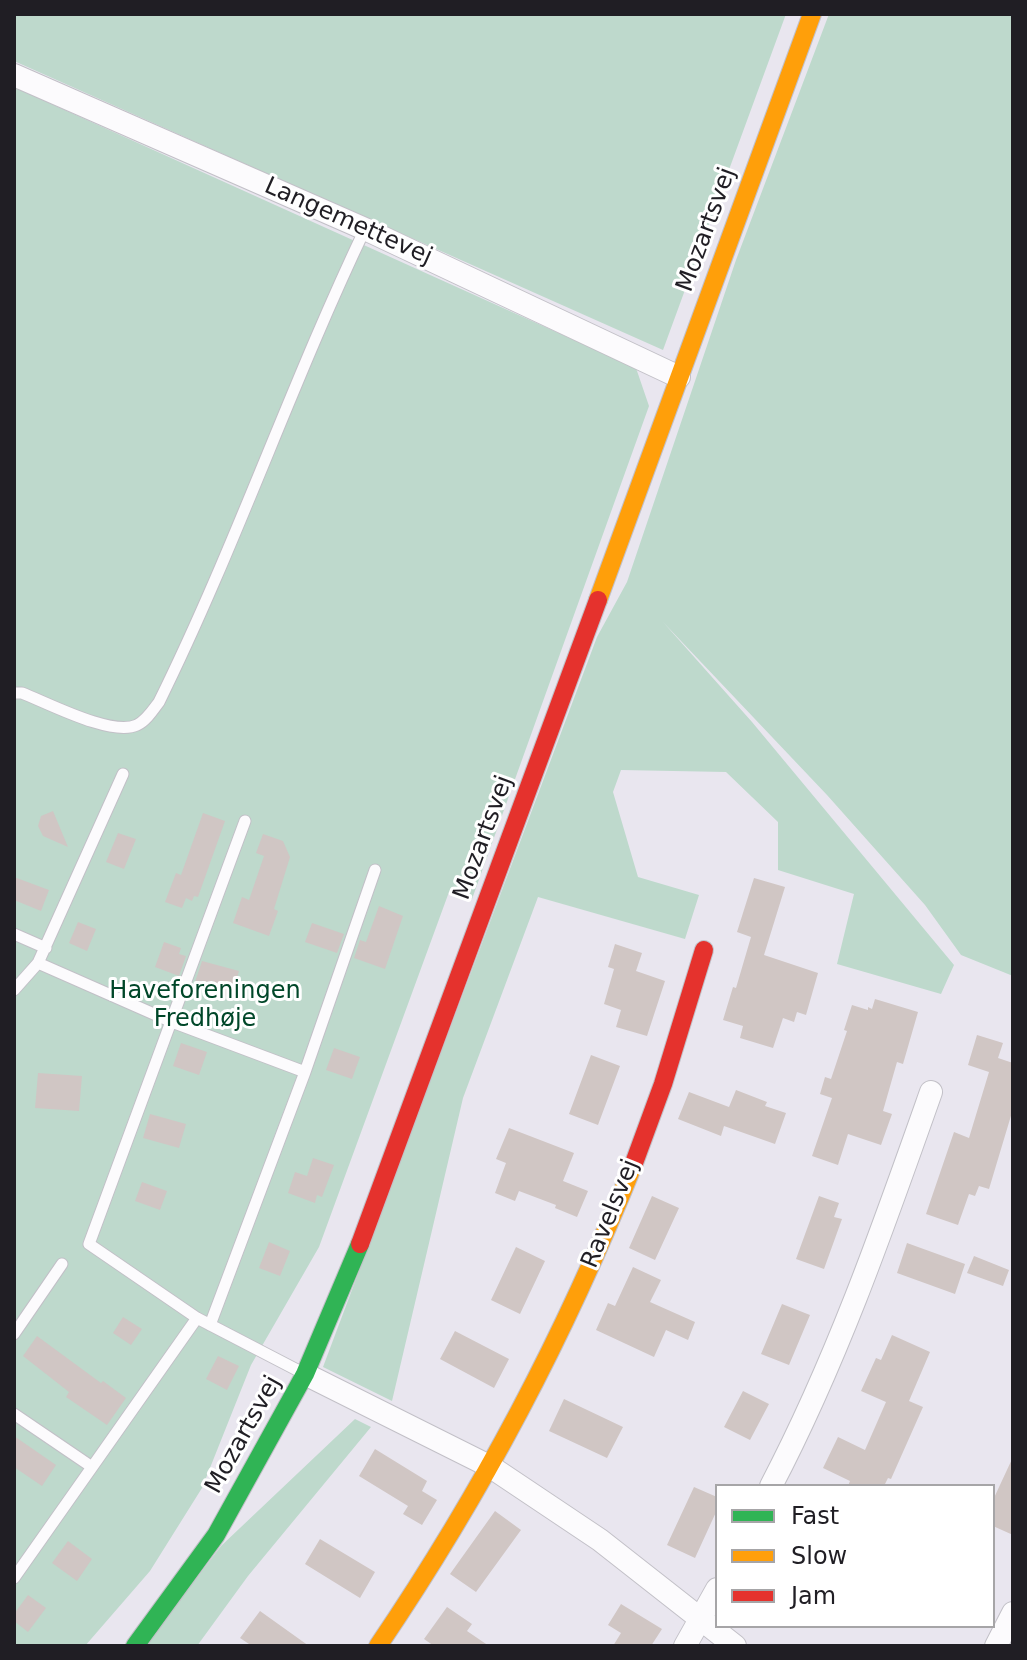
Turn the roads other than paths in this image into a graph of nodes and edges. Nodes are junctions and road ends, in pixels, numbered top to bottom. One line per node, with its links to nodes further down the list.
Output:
1 (812, 14): 4 (street, Mozartsvej)
2 (14, 75): 3 (street, Langemettevej)
3 (365, 229): 4 (street, Langemettevej); 5 (lane)
4 (679, 377): 21 (street, Mozartsvej)
5 (14, 693)
6 (123, 774): 10 (lane)
7 (245, 821): 14 (lane)
8 (375, 870): 15 (lane)
9 (14, 934): 10 (lane)
10 (46, 948): 12 (lane)
11 (704, 950): 24 (street, Ravelsvej)
12 (38, 963): 13 (lane); 14 (lane)
13 (14, 990)
14 (172, 1022): 15 (lane); 18 (lane)
15 (305, 1072): 19 (lane)
16 (931, 1092): 25 (street)
17 (62, 1264): 20 (lane)
18 (197, 1318): 19 (lane); 23 (lane)
19 (210, 1325): 21 (lane)
20 (14, 1334)
21 (305, 1374): 24 (street); 30 (street, Mozartsvej)
22 (14, 1414): 23 (lane)
23 (92, 1467): 26 (lane)
24 (491, 1467): 29 (street); 31 (street, Ravelsvej)
25 (772, 1484)
26 (14, 1578)
27 (715, 1593): 29 (street)
28 (1013, 1613): 34 (street)
29 (701, 1620): 32 (street); 33 (street)
30 (135, 1646)
31 (378, 1646)
32 (685, 1646)
33 (735, 1646)
34 (996, 1646)

